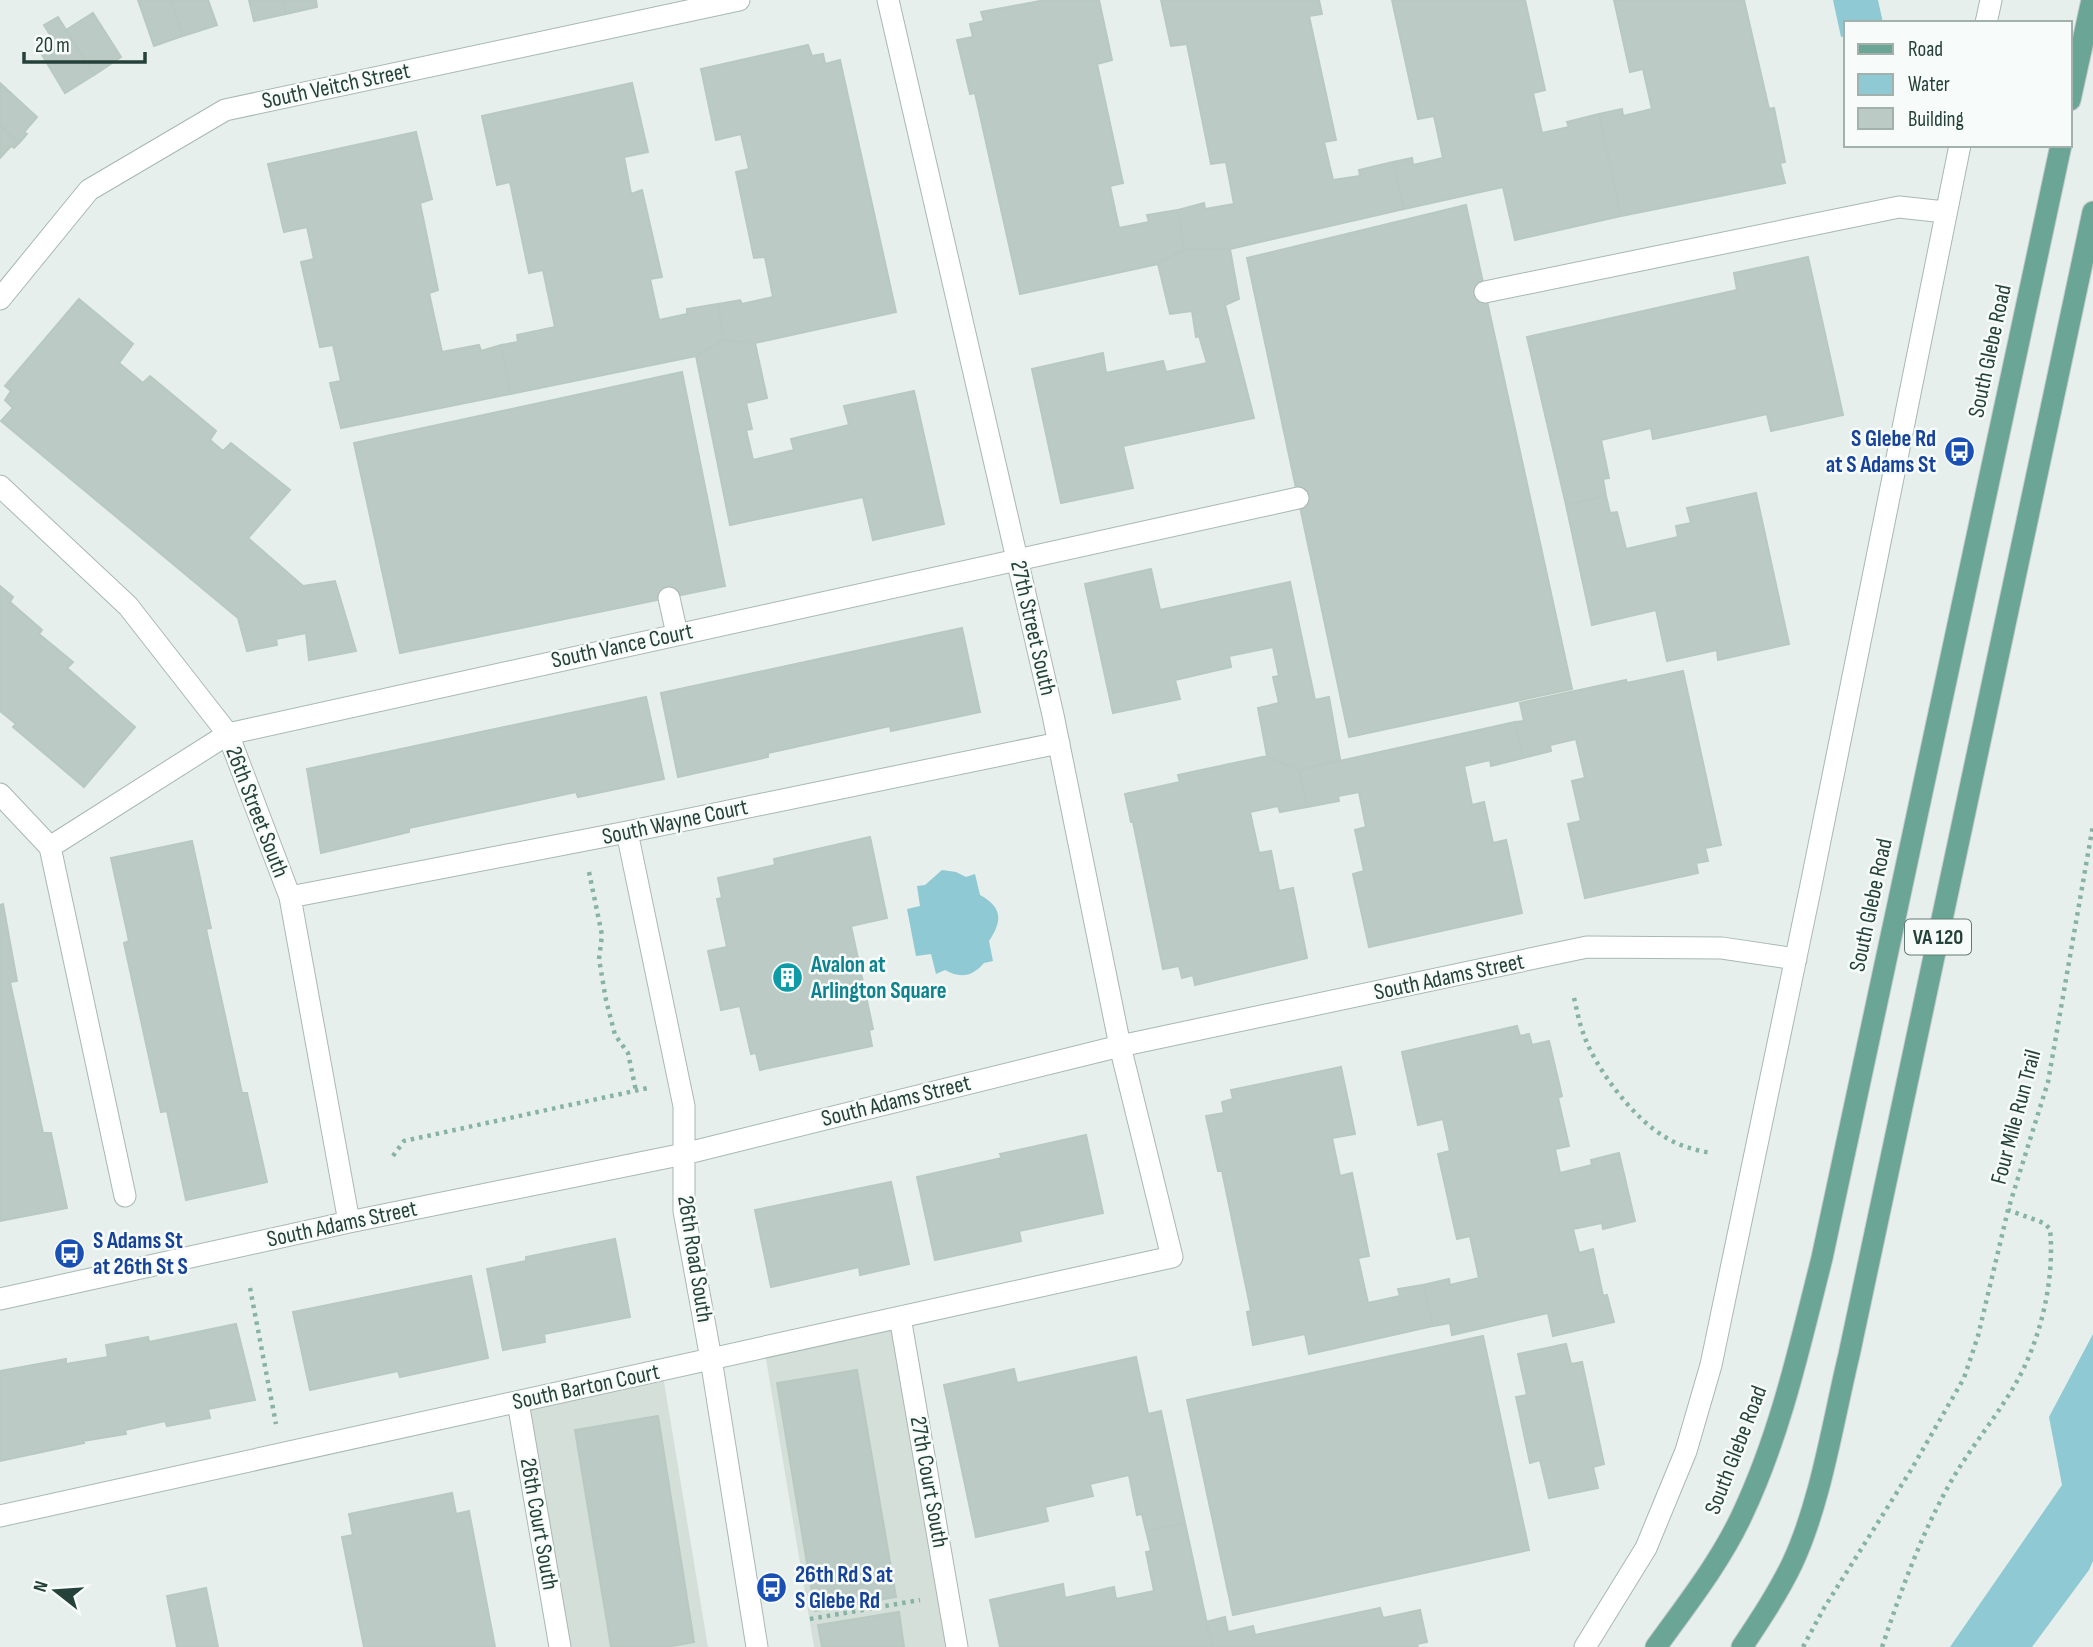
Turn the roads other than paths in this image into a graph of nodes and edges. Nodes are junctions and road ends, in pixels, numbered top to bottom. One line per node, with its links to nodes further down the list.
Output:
1 (739, 0): 12 (street, South Veitch Street)
2 (888, 0): 15 (street, 27th Street South)
3 (1991, 0): 5 (street)
4 (2092, 0): 6 (main road)
5 (1986, 21)
6 (2072, 91)
7 (1960, 147): 9 (street, South Glebe Road)
8 (2061, 147): 39 (main road, South Glebe Road / VA 120)
9 (1945, 212): 11 (street); 24 (street, South Glebe Road)
10 (2093, 212): 40 (main road, VA 120)
11 (1485, 292)
12 (0, 299)
13 (0, 486): 18 (street, 26th Street South)
14 (1298, 498): 15 (street, South Vance Court)
15 (1017, 559): 17 (street, South Vance Court); 19 (street, 27th Street South)
16 (669, 598): 17 (street)
17 (677, 634): 18 (street, South Vance Court)
18 (228, 734): 22 (street, South Vance Court); 23 (street, 26th Street South)
19 (1059, 743): 21 (street, South Wayne Court); 25 (street, 27th Street South)
20 (0, 794): 22 (street)
21 (627, 832): 23 (street, South Wayne Court); 26 (street, 26th Road South)
22 (50, 847): 27 (street)
23 (290, 897): 28 (street, 26th Street South)
24 (1796, 959): 25 (street, South Adams Street); 38 (street, South Glebe Road)
25 (1120, 1046): 26 (street, South Adams Street); 29 (street, 27th Street South)
26 (684, 1154): 28 (street, South Adams Street); 32 (street, 26th Road South)
27 (125, 1196)
28 (349, 1222): 30 (street, South Adams Street)
29 (1172, 1257): 31 (street, South Barton Court)
30 (0, 1299)
31 (900, 1317): 32 (street, South Barton Court); 37 (street, 27th Court South)
32 (711, 1359): 33 (street, South Barton Court); 36 (street, 26th Road South)
33 (518, 1402): 34 (street, South Barton Court); 35 (street, 26th Court South)
34 (0, 1516)
35 (560, 1647)
36 (757, 1647)
37 (957, 1647)
38 (1585, 1647)
39 (1656, 1647)
40 (1742, 1647)

